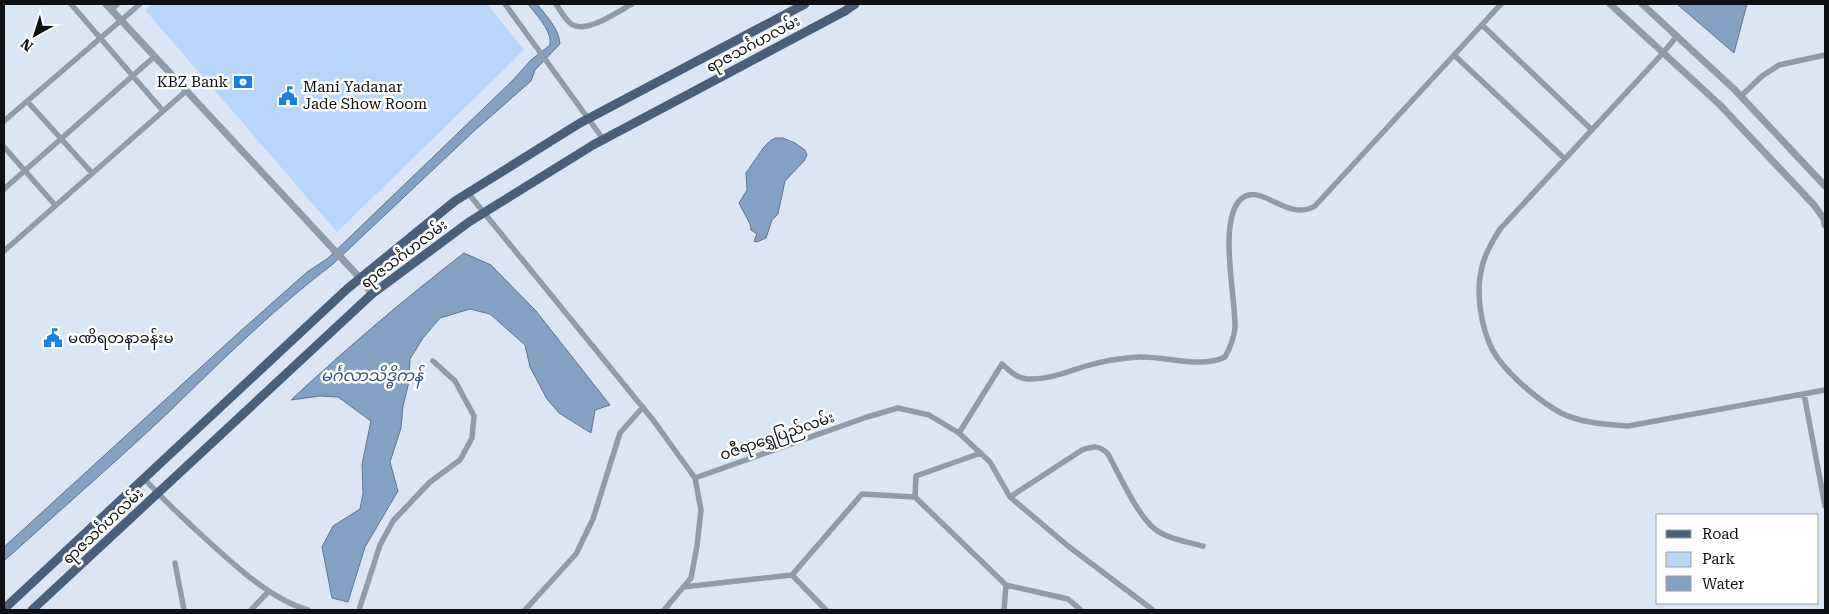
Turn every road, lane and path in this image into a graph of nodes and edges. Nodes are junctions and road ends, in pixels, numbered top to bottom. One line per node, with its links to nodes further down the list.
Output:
1 (71, 4): 17 (street)
2 (106, 4): 13 (street)
3 (117, 4): 13 (street)
4 (140, 4): 14 (street)
5 (504, 4): 27 (street)
6 (556, 4): 7 (street)
7 (632, 4)
8 (805, 4): 27 (main road, ရာဇသင်္ဂဟလမ်း)
9 (854, 4): 31 (main road, ရာဇသင်္ဂဟလမ်း)
10 (1501, 4): 15 (street)
11 (1610, 4): 18 (street)
12 (1642, 4): 16 (street)
13 (112, 10): 14 (street)
14 (120, 20): 17 (street); 21 (street)
15 (1482, 25): 20 (street); 29 (street)
16 (1677, 36): 18 (street); 24 (street)
17 (100, 37): 22 (street); 25 (street)
18 (1663, 52): 29 (street); 41 (street)
19 (1825, 54): 24 (street)
20 (1454, 55): 33 (street); 49 (street)
21 (154, 57): 22 (street); 23 (street)
22 (132, 76): 26 (street); 30 (street)
23 (186, 91): 26 (street); 43 (street)
24 (1741, 96): 36 (street)
25 (27, 101): 28 (street); 30 (street)
26 (163, 112): 35 (street)
27 (589, 119): 31 (street); 38 (main road, ရာဇသင်္ဂဟလမ်း)
28 (4, 122)
29 (1592, 130): 33 (street)
30 (62, 138): 34 (street); 35 (street)
31 (603, 140): 40 (main road, ရာဇသင်္ဂဟလမ်း)
32 (4, 147): 34 (street)
33 (1565, 159): 47 (street)
34 (25, 171): 37 (street); 39 (street)
35 (92, 173): 39 (street)
36 (1825, 186)
37 (4, 189)
38 (468, 193): 40 (street); 43 (main road, ရာဇသင်္ဂဟလမ်း)
39 (55, 206): 42 (street)
40 (485, 212): 44 (main road, ရာဇသင်္ဂဟလမ်း); 48 (street)
41 (1825, 225)
42 (4, 252)
43 (360, 278): 44 (street); 51 (main road, ရာဇသင်္ဂဟလမ်း)
44 (372, 294): 53 (main road, ရာဇသင်္ဂဟလမ်း)
45 (433, 361): 69 (street)
46 (1825, 390): 47 (street)
47 (1804, 394): 56 (street)
48 (643, 407): 52 (street); 70 (street)
49 (959, 433): 50 (street, ဝဇီရာရွှေပြည်လမ်း); 52 (street, ဝဇီရာရွှေပြည်လမ်း)
50 (981, 453): 54 (street); 55 (street, ဝဇီရာရွှေပြည်လမ်း)
51 (144, 478): 53 (street); 63 (main road, ရာဇသင်္ဂဟလမ်း)
52 (695, 478): 61 (street)
53 (157, 493): 62 (street); 65 (main road, ရာဇသင်္ဂဟလမ်း)
54 (914, 497): 59 (street); 60 (street)
55 (1010, 498): 57 (street); 75 (street, ဝဇီရာရွှေပြည်လမ်း)
56 (1825, 506)
57 (1204, 546)
58 (175, 563): 66 (street)
59 (792, 575): 61 (street); 72 (street)
60 (1006, 585): 73 (street); 74 (street)
61 (683, 587): 71 (street)
62 (269, 591): 64 (street); 67 (street)
63 (4, 609)
64 (298, 609): 68 (street)
65 (32, 610)
66 (184, 610)
67 (251, 610)
68 (308, 610)
69 (359, 610)
70 (526, 610)
71 (664, 610)
72 (826, 610)
73 (1004, 610)
74 (1081, 610)
75 (1153, 610)

